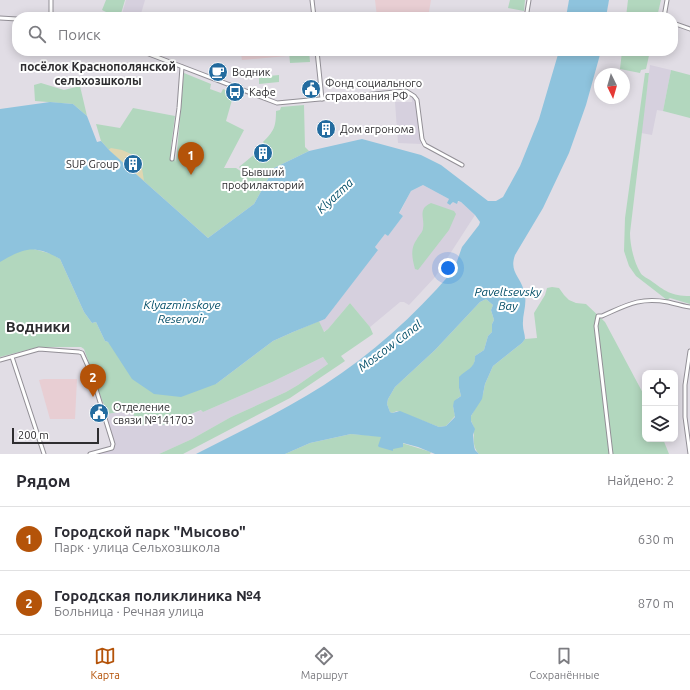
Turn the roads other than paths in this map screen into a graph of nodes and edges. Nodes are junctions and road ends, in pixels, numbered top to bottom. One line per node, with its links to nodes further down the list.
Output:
1 (52, 0): 5 (street)
2 (312, 0): 6 (street)
3 (529, 0): 7 (street)
4 (667, 0): 8 (street)
5 (51, 12)
6 (313, 12)
7 (527, 12)
8 (665, 12)
9 (0, 18): 10 (street)
10 (12, 19)
11 (678, 25): 12 (street)
12 (690, 29)
13 (154, 56): 15 (street)
14 (318, 56): 16 (street)
15 (182, 67): 16 (street); 17 (street)
16 (322, 99): 18 (street)
17 (172, 159)
18 (462, 165)
19 (690, 307): 25 (street)
20 (690, 351): 26 (street)
21 (12, 357): 22 (street); 23 (street); 24 (street)
22 (0, 360)
23 (44, 454)
24 (90, 454)
25 (611, 454)
26 (690, 454)

